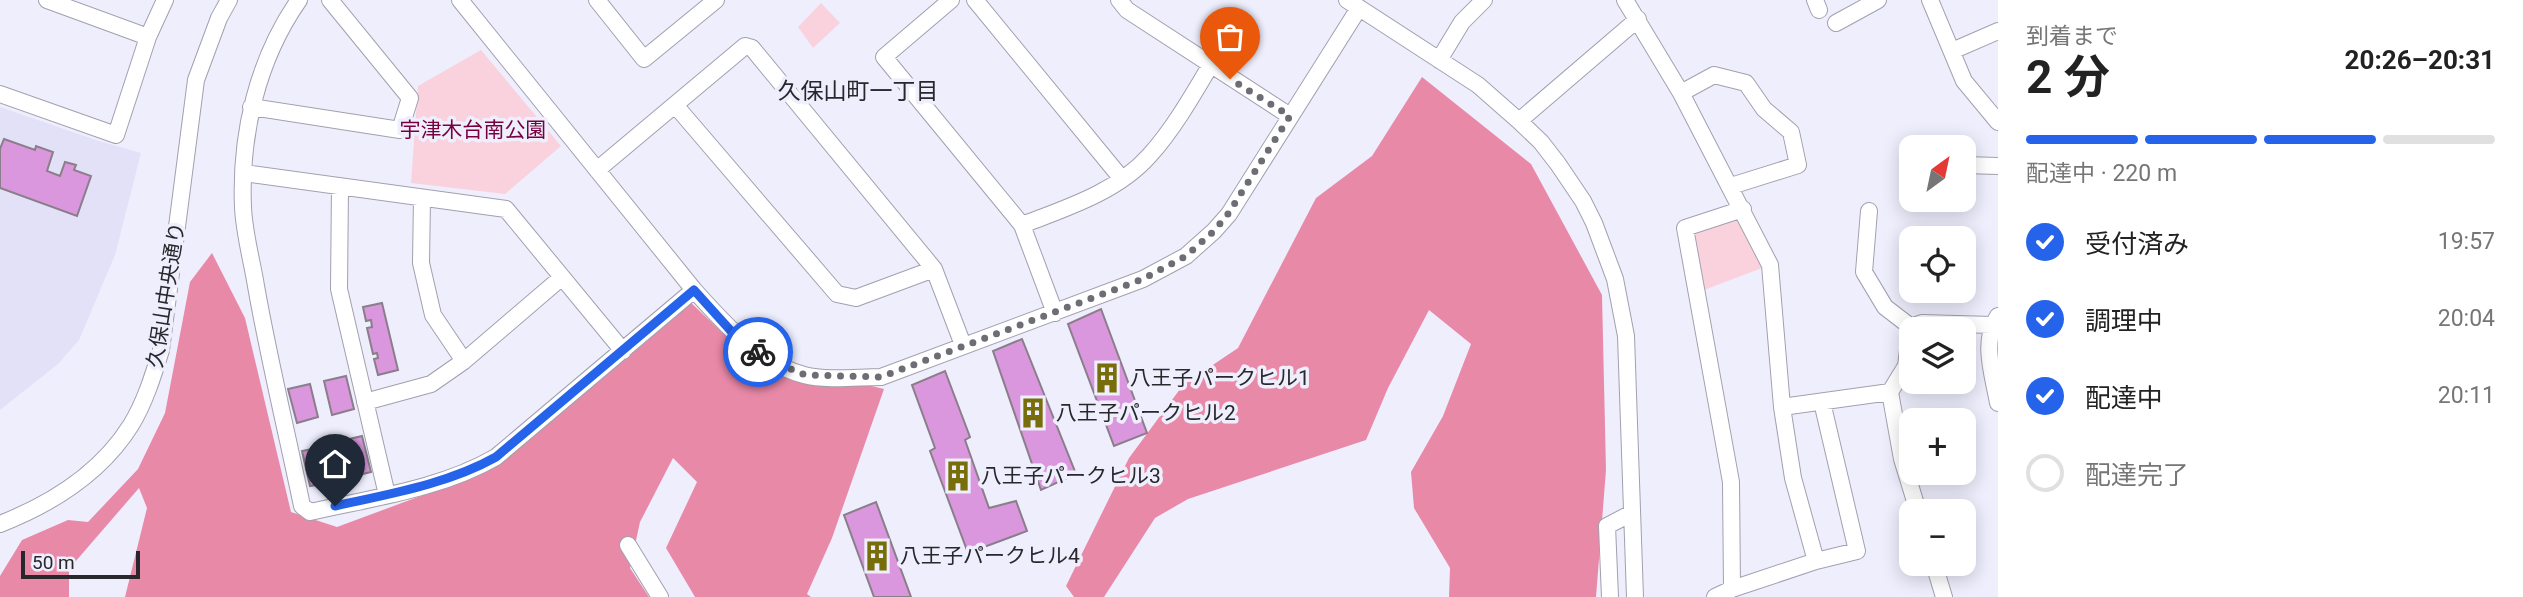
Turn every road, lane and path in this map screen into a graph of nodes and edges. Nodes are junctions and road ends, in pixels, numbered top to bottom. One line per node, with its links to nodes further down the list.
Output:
1 (47, 0): 20 (street)
2 (166, 0): 20 (street)
3 (229, 0): 61 (street, 久保山中央通り)
4 (299, 0): 27 (street)
5 (330, 0): 27 (street)
6 (460, 0): 33 (street)
7 (597, 0): 8 (street)
8 (716, 0)
9 (951, 0): 41 (street)
10 (975, 0): 35 (street)
11 (1119, 0): 23 (street)
12 (1484, 0): 22 (street)
13 (1625, 0): 17 (street)
14 (1878, 0): 18 (street)
15 (1930, 0): 21 (street)
16 (1353, 4): 22 (street); 28 (street)
17 (1638, 19): 24 (street); 29 (street)
18 (1836, 23)
19 (1998, 31): 21 (street)
20 (148, 37): 25 (street)
21 (1952, 51): 30 (street)
22 (1440, 60): 29 (street)
23 (1210, 66): 28 (street); 35 (street)
24 (1681, 93): 37 (street); 37 (street)
25 (0, 94)
26 (675, 105): 33 (street); 42 (street); 42 (street)
27 (251, 107): 34 (street)
28 (1290, 116): 45 (street)
29 (1519, 121): 60 (street)
30 (1998, 122)
31 (1976, 165): 32 (street)
32 (1998, 166)
33 (597, 170): 44 (street)
34 (244, 173): 36 (street); 58 (street)
35 (1122, 179): 41 (street)
36 (340, 186): 38 (street); 54 (street)
37 (1731, 186): 39 (street)
38 (422, 198): 43 (street); 51 (street)
39 (1743, 209): 57 (street); 65 (street)
40 (1870, 211): 46 (street)
41 (1022, 225): 45 (street)
42 (934, 268): 49 (street)
43 (561, 278): 50 (street); 51 (street)
44 (694, 290): 49 (street); 50 (street)
45 (1055, 313): 49 (street)
46 (1899, 318)
47 (1995, 321): 48 (street); 56 (street)
48 (1976, 322)
49 (963, 345)
50 (623, 351): 58 (street)
51 (464, 361): 54 (street)
52 (1899, 378): 53 (street)
53 (1891, 392): 55 (street); 59 (street)
54 (365, 402): 58 (street)
55 (1822, 402): 57 (street); 63 (street)
56 (1998, 403)
57 (1782, 407): 63 (street)
58 (387, 495)
59 (1914, 499)
60 (1632, 513): 67 (street); 68 (street)
61 (0, 524)
62 (628, 545): 66 (street)
63 (1816, 561): 65 (street)
64 (1938, 576): 70 (street)
65 (1732, 589): 69 (street)
66 (660, 597)
67 (1611, 597)
68 (1635, 597)
69 (1716, 597)
70 (1944, 597)

